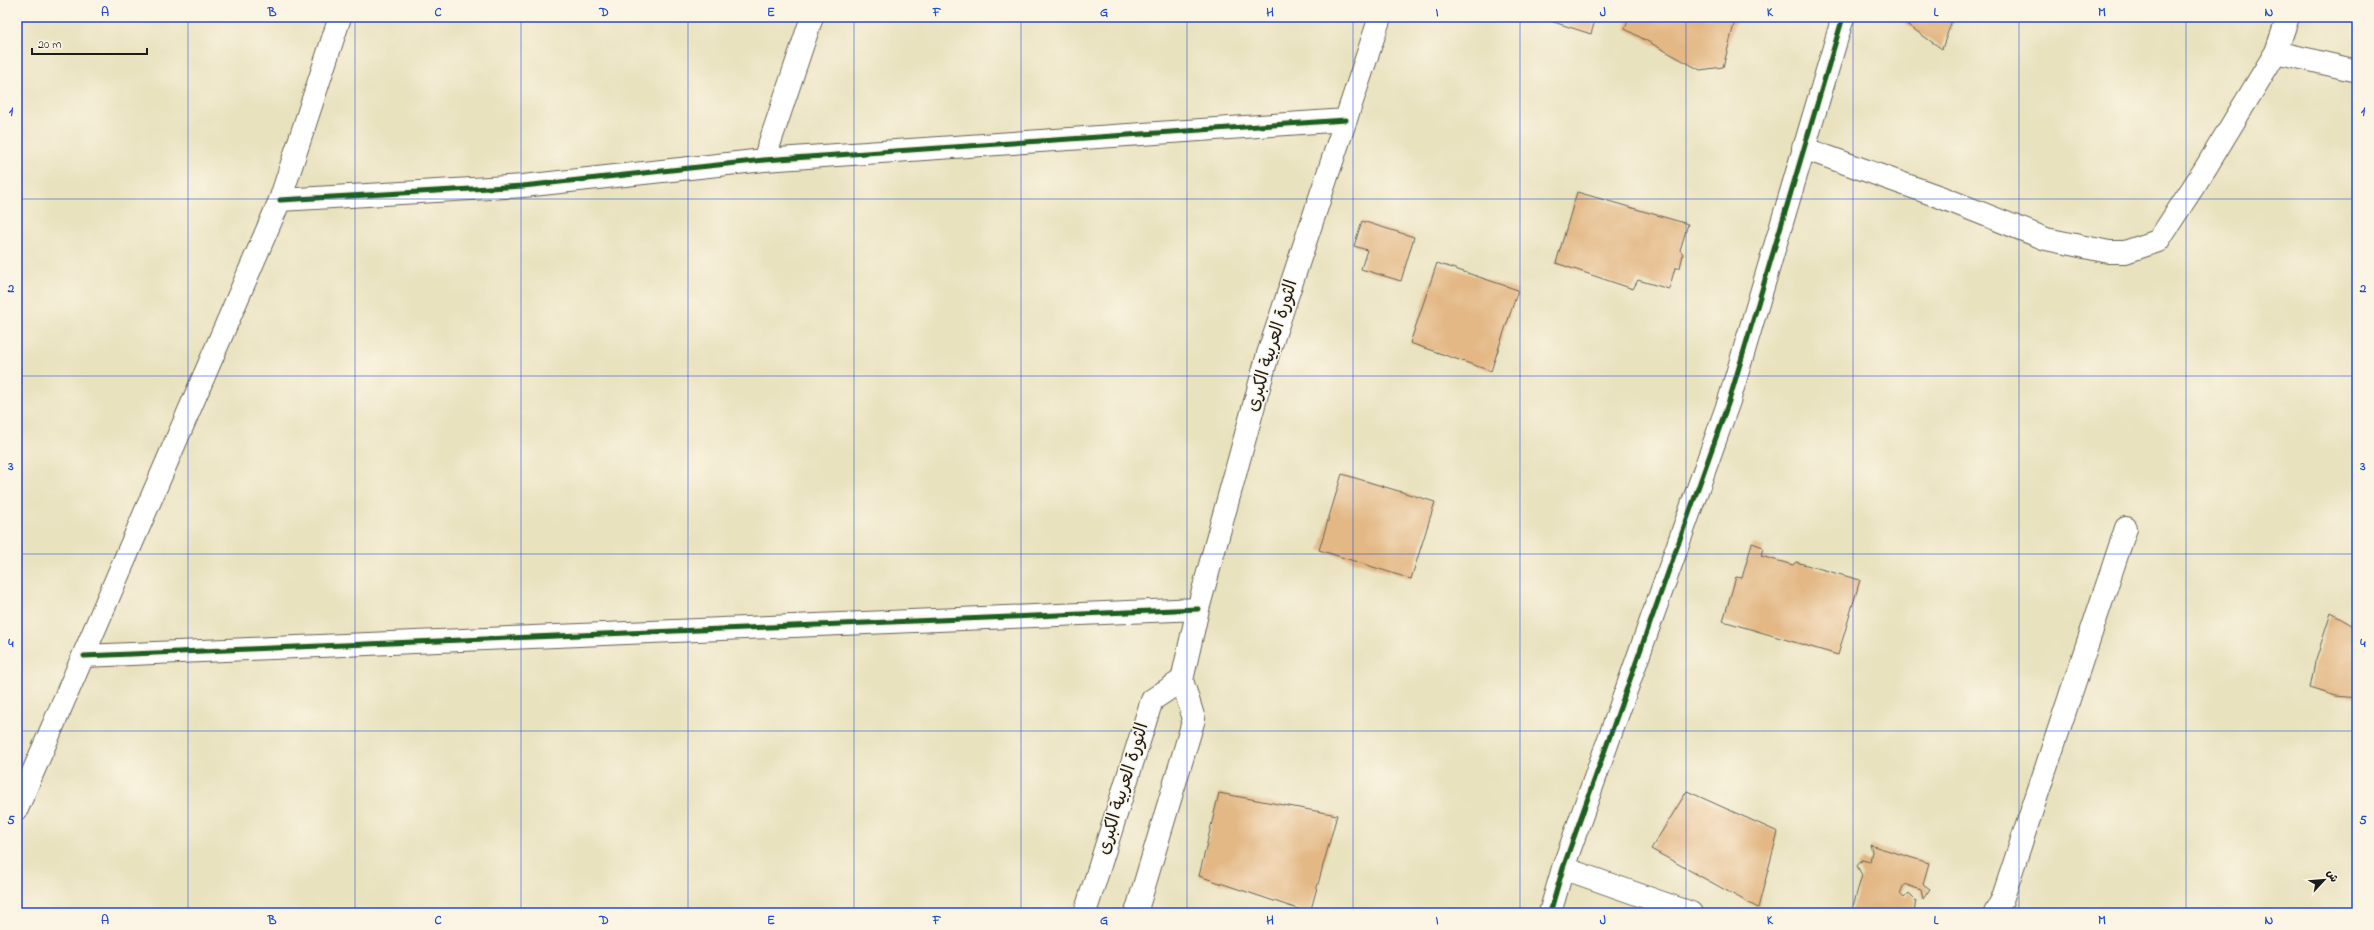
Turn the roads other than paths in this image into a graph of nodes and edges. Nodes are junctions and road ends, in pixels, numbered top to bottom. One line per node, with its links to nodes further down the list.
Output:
1 (340, 17): 11 (street)
2 (812, 17): 10 (street)
3 (1380, 17): 8 (street, الثورة العربية الكبرى)
4 (1843, 17): 9 (street)
5 (2288, 17): 6 (street)
6 (2276, 52): 7 (street); 9 (street)
7 (2357, 71)
8 (1346, 120): 10 (street); 13 (street, الثورة العربية الكبرى)
9 (1803, 148): 17 (street)
10 (764, 160): 11 (street)
11 (280, 200): 14 (street)
12 (2126, 528): 22 (street)
13 (1198, 609): 14 (street); 15 (street, الثورة العربية الكبرى)
14 (84, 656): 16 (street)
15 (1182, 680): 18 (street, الثورة العربية الكبرى); 19 (street, الثورة العربية الكبرى)
16 (17, 808)
17 (1562, 868): 20 (street); 21 (street)
18 (1085, 913)
19 (1136, 913)
20 (1550, 913)
21 (1690, 913)
22 (1995, 913)

